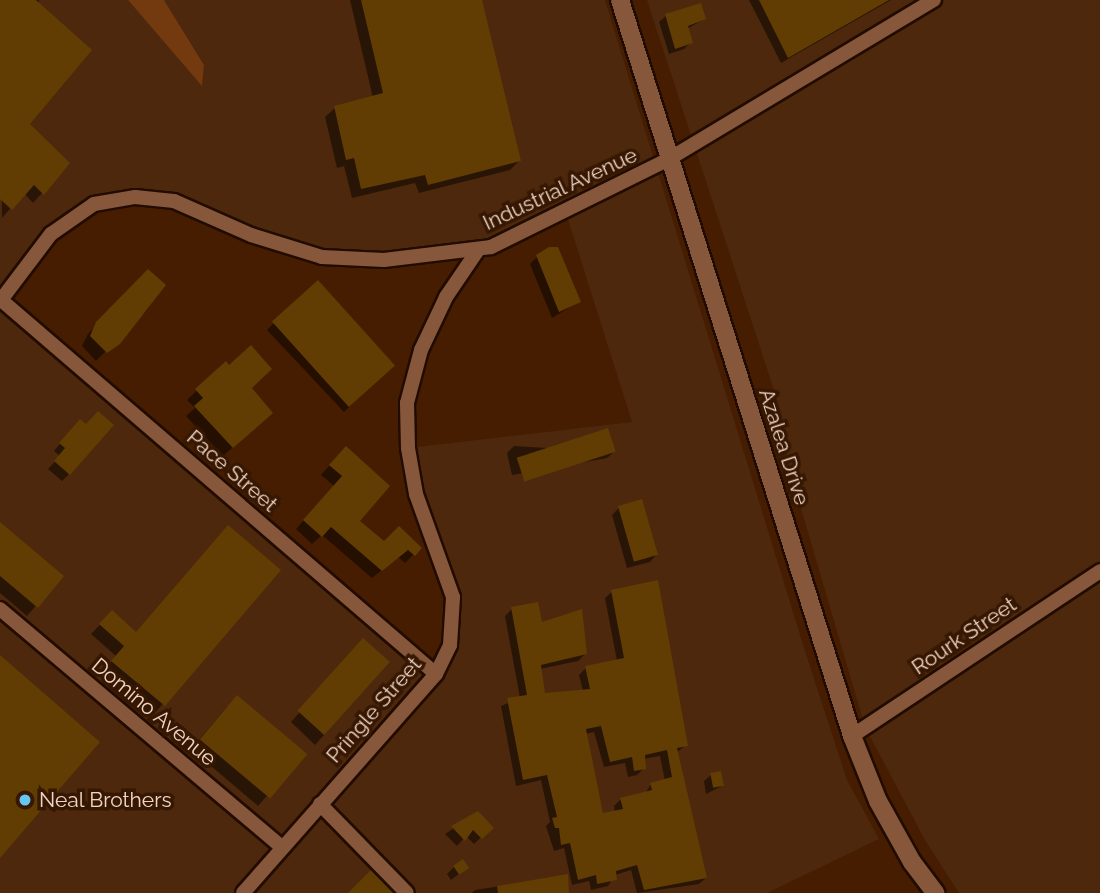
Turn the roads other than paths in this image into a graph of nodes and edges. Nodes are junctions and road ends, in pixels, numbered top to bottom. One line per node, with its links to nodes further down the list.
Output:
1 (620, 0): 3 (street, Azalea Drive)
2 (934, 0): 3 (street, Industrial Avenue)
3 (669, 159): 4 (street, Industrial Avenue); 9 (street, Azalea Drive)
4 (478, 250): 5 (street, Industrial Avenue); 8 (street, Pringle Street)
5 (1, 299): 8 (street, Pace Street)
6 (1100, 571): 9 (street, Rourk Street)
7 (0, 609): 11 (street, Domino Avenue)
8 (436, 674): 10 (street, Pringle Street)
9 (852, 736): 14 (street, Azalea Drive)
10 (320, 804): 11 (street, Pringle Street); 13 (street)
11 (282, 848): 12 (street, Pringle Street)
12 (243, 893)
13 (407, 893)
14 (935, 893)

